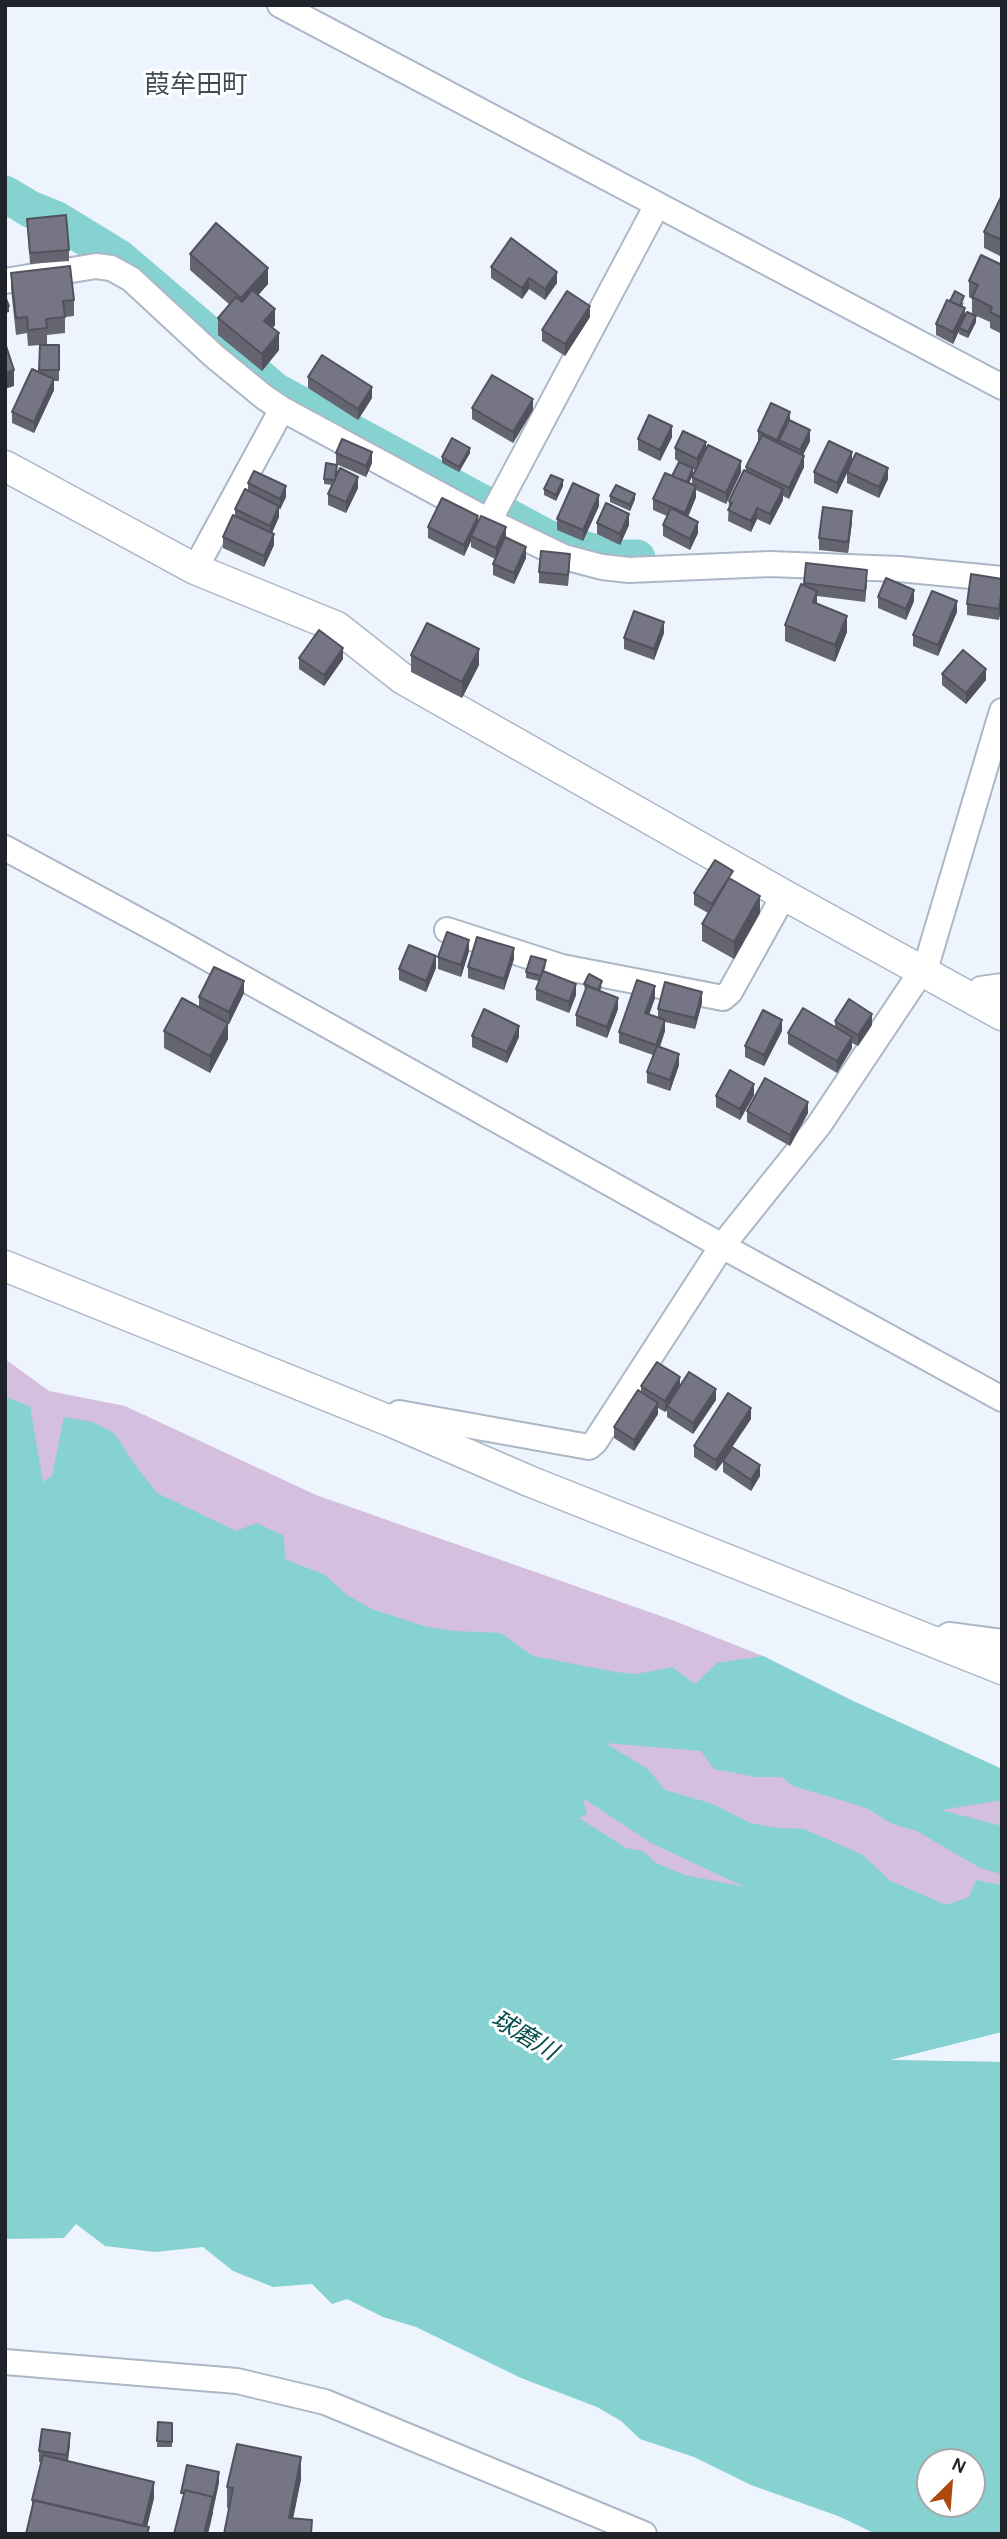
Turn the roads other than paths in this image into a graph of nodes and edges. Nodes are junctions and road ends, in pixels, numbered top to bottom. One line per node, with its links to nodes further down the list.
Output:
1 (281, 5): 2 (street)
2 (657, 205): 4 (street); 7 (street)
3 (5, 281): 5 (street)
4 (1002, 387)
5 (282, 410): 7 (street); 8 (street)
6 (5, 466): 8 (street)
7 (489, 521): 9 (street)
8 (195, 569): 12 (street)
9 (1002, 579)
10 (1002, 711): 14 (street)
11 (5, 848): 18 (street)
12 (784, 895): 13 (street); 14 (street)
13 (447, 930)
14 (922, 971): 16 (street); 18 (street)
15 (1002, 986): 16 (street)
16 (973, 999): 17 (street)
17 (1002, 1015)
18 (722, 1246): 20 (street); 21 (street)
19 (5, 1266): 21 (street)
20 (1002, 1399)
21 (390, 1421): 22 (street)
22 (937, 1643): 23 (street); 24 (street)
23 (1002, 1643)
24 (1002, 1669)
25 (5, 2362): 26 (street)
26 (644, 2534)

